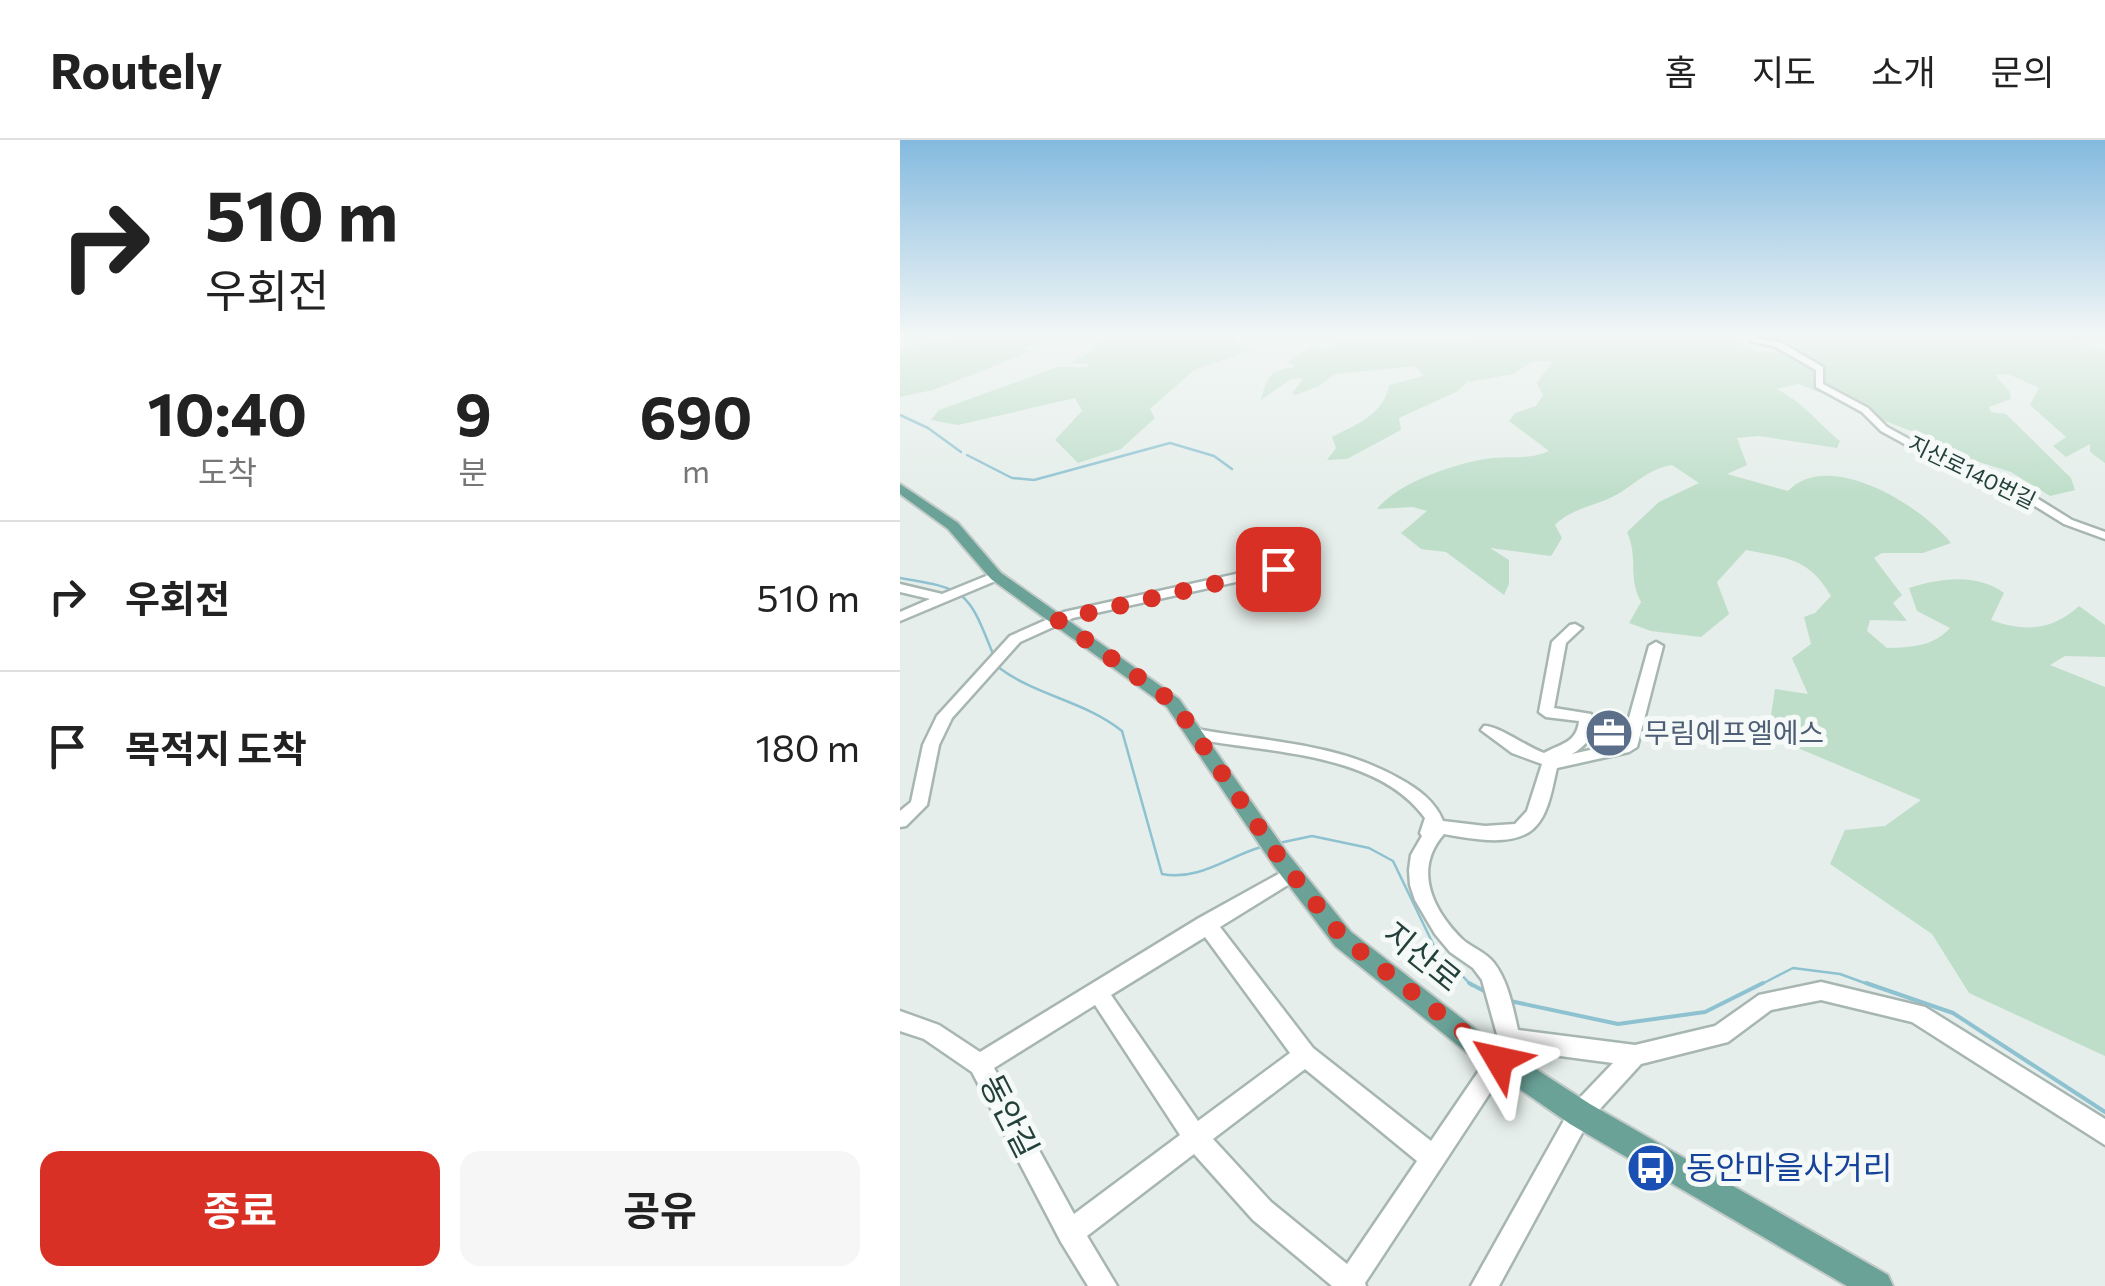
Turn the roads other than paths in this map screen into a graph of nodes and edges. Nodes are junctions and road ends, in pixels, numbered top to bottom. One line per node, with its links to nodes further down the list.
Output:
1 (1826, 388): 3 (street, 지산로140번길)
2 (900, 488): 5 (main road, 지산로)
3 (2105, 536)
4 (1313, 561): 9 (street)
5 (996, 576): 7 (street); 9 (main road, 지산로)
6 (900, 588): 7 (street)
7 (952, 594): 8 (street)
8 (900, 617)
9 (1058, 620): 13 (main road, 지산로); 15 (street)
10 (1575, 628): 14 (street)
11 (1656, 646): 14 (street)
12 (1489, 730): 14 (street)
13 (1196, 734): 16 (street); 17 (main road, 지산로)
14 (1546, 761): 16 (street)
15 (900, 821)
16 (1424, 841): 21 (street)
17 (1287, 866): 18 (street, 동안길); 21 (main road, 지산로)
18 (1206, 924): 19 (street, 동안길); 22 (street)
19 (1098, 994): 24 (street, 동안길); 27 (street)
20 (900, 1021): 24 (street)
21 (1506, 1043): 23 (street); 25 (main road, 지산로); 28 (street)
22 (1305, 1054): 27 (street); 28 (street)
23 (1635, 1056): 25 (street); 26 (street)
24 (980, 1064): 29 (street, 동안길)
25 (1580, 1114): 32 (street); 33 (main road, 지산로)
26 (2105, 1132)
27 (1196, 1138): 29 (street); 30 (street)
28 (1434, 1159): 30 (street)
29 (1070, 1233): 31 (street, 동안길)
30 (1351, 1285)
31 (1104, 1286)
32 (1484, 1286)
33 (1878, 1286)

